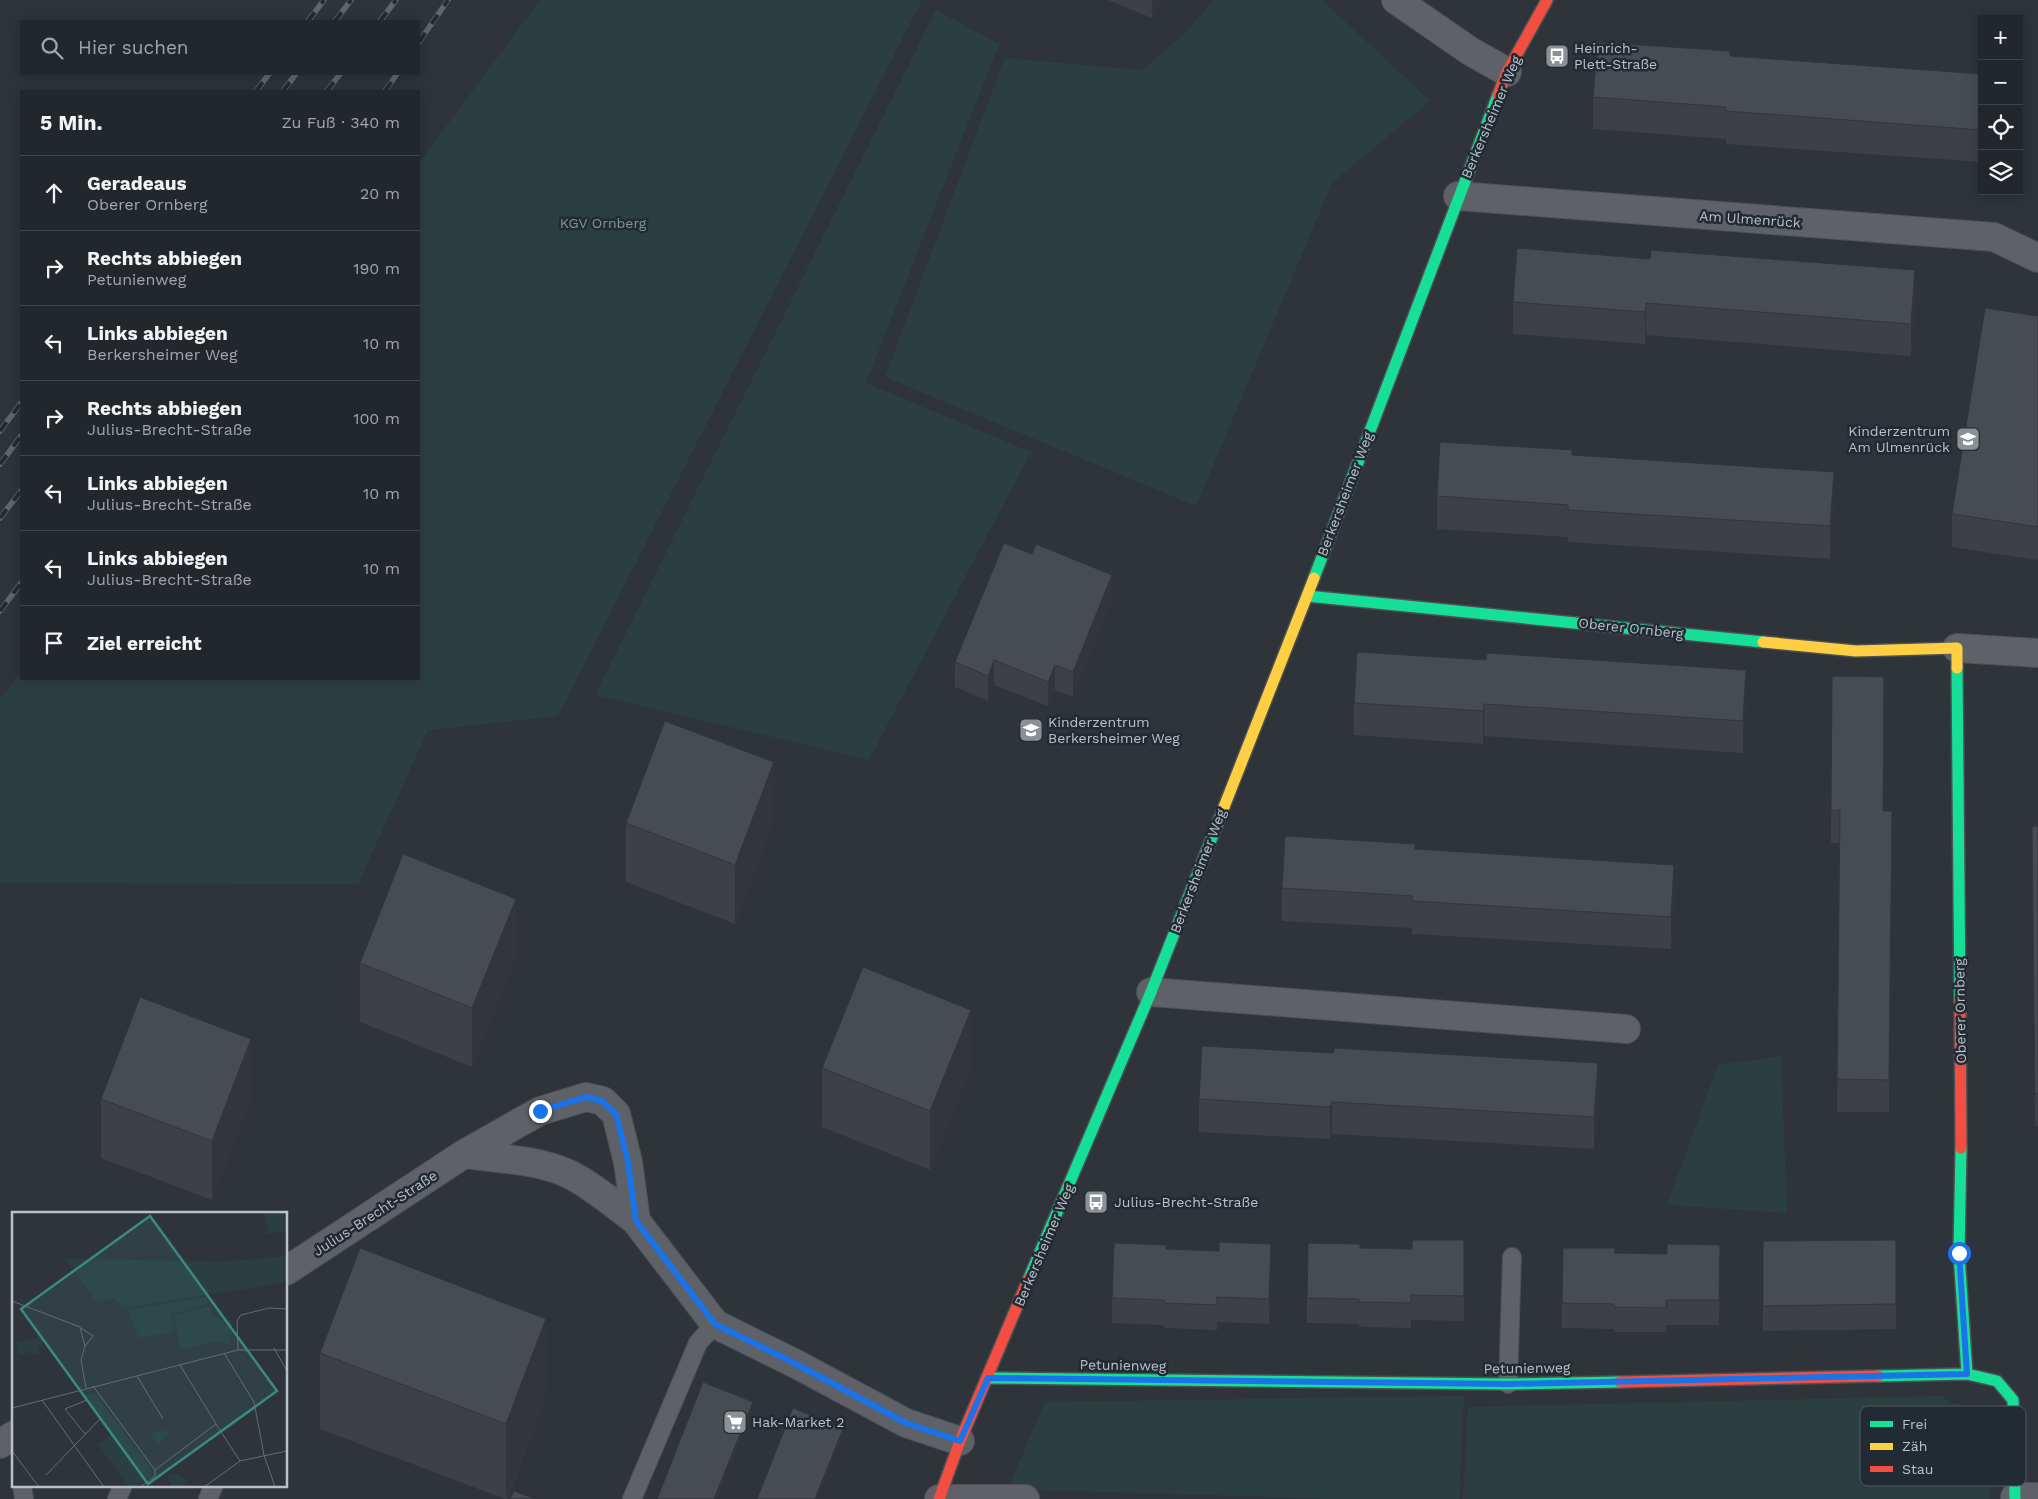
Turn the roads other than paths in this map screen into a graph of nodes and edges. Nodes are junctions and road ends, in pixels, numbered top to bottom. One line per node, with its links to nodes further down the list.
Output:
1 (1396, 0): 3 (street)
2 (1547, 0): 3 (street, Berkersheimer Weg)
3 (1507, 72): 4 (street, Berkersheimer Weg)
4 (1458, 196): 5 (street, Am Ulmenrück); 6 (street, Berkersheimer Weg)
5 (2038, 258)
6 (1307, 596): 7 (street, Oberer Ornberg); 9 (street, Berkersheimer Weg)
7 (1957, 648): 8 (street, Oberer Ornberg); 16 (street, Oberer Ornberg)
8 (2038, 653)
9 (1151, 992): 10 (street); 17 (street, Berkersheimer Weg)
10 (1626, 1029)
11 (464, 1154): 12 (street, Julius-Brecht-Straße); 12 (street, Julius-Brecht-Straße); 14 (street, Julius-Brecht-Straße)
12 (636, 1221): 15 (street, Julius-Brecht-Straße)
13 (1512, 1257): 18 (lane)
14 (288, 1270)
15 (715, 1324): 21 (street, Julius-Brecht-Straße); 29 (lane)
16 (1967, 1374): 18 (street, Petunienweg); 19 (street, Petunienweg)
17 (988, 1378): 18 (street, Petunienweg); 21 (street, Berkersheimer Weg)
18 (1508, 1384)
19 (2013, 1406)
20 (12, 1437): 22 (street)
21 (960, 1441): 30 (street, Berkersheimer Weg)
22 (0, 1444)
23 (22, 1486): 26 (lane)
24 (123, 1486): 27 (lane)
25 (214, 1486): 28 (lane)
26 (24, 1499)
27 (117, 1499)
28 (208, 1499)
29 (632, 1499)
30 (939, 1499): 31 (street)
31 (1025, 1499)

